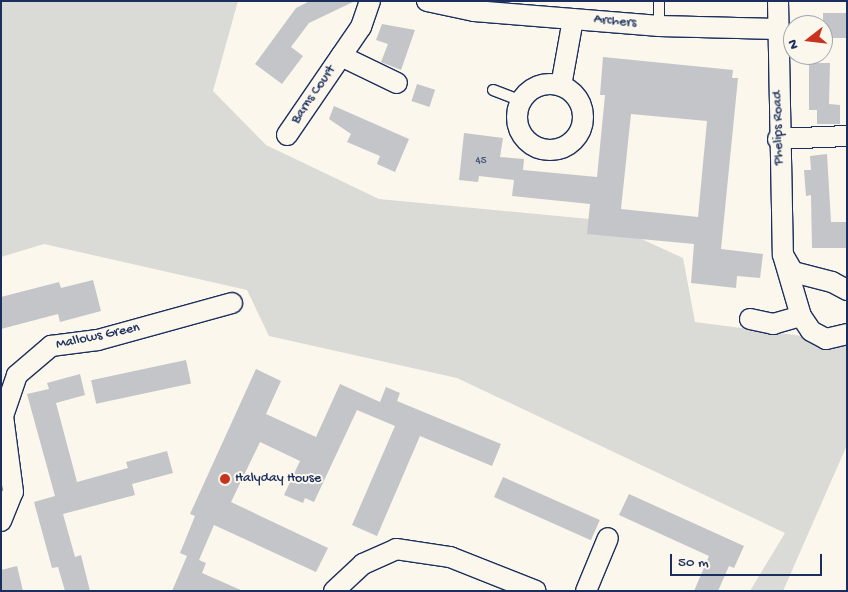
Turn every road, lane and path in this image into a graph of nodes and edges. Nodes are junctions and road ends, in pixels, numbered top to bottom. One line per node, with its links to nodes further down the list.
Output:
1 (370, 1): 9 (street, Barns Court)
2 (427, 1): 5 (street)
3 (659, 1): 7 (lane)
4 (778, 1): 8 (street, Phelips Road)
5 (459, 4): 6 (street, Archers)
6 (574, 19): 7 (street, Archers); 11 (street)
7 (659, 26): 8 (street, Archers)
8 (777, 30): 16 (street, Phelips Road)
9 (341, 56): 10 (street, Barns Court); 14 (street, Barns Court)
10 (397, 84)
11 (561, 86): 13 (street); 13 (street)
12 (493, 90): 13 (lane)
13 (521, 101)
14 (287, 135)
15 (847, 136): 16 (street)
16 (778, 139): 17 (street, Phelips Road)
17 (783, 255): 18 (street); 20 (street, Phelips Road)
18 (847, 290)
19 (232, 303): 23 (street, Mallows Green)
20 (801, 316): 21 (street); 22 (street)
21 (750, 320)
22 (847, 334)
23 (2, 418): 24 (street, Mallows Green)
24 (1, 521)
25 (608, 538): 28 (street)
26 (334, 591): 27 (street)
27 (536, 591)
28 (586, 591)

